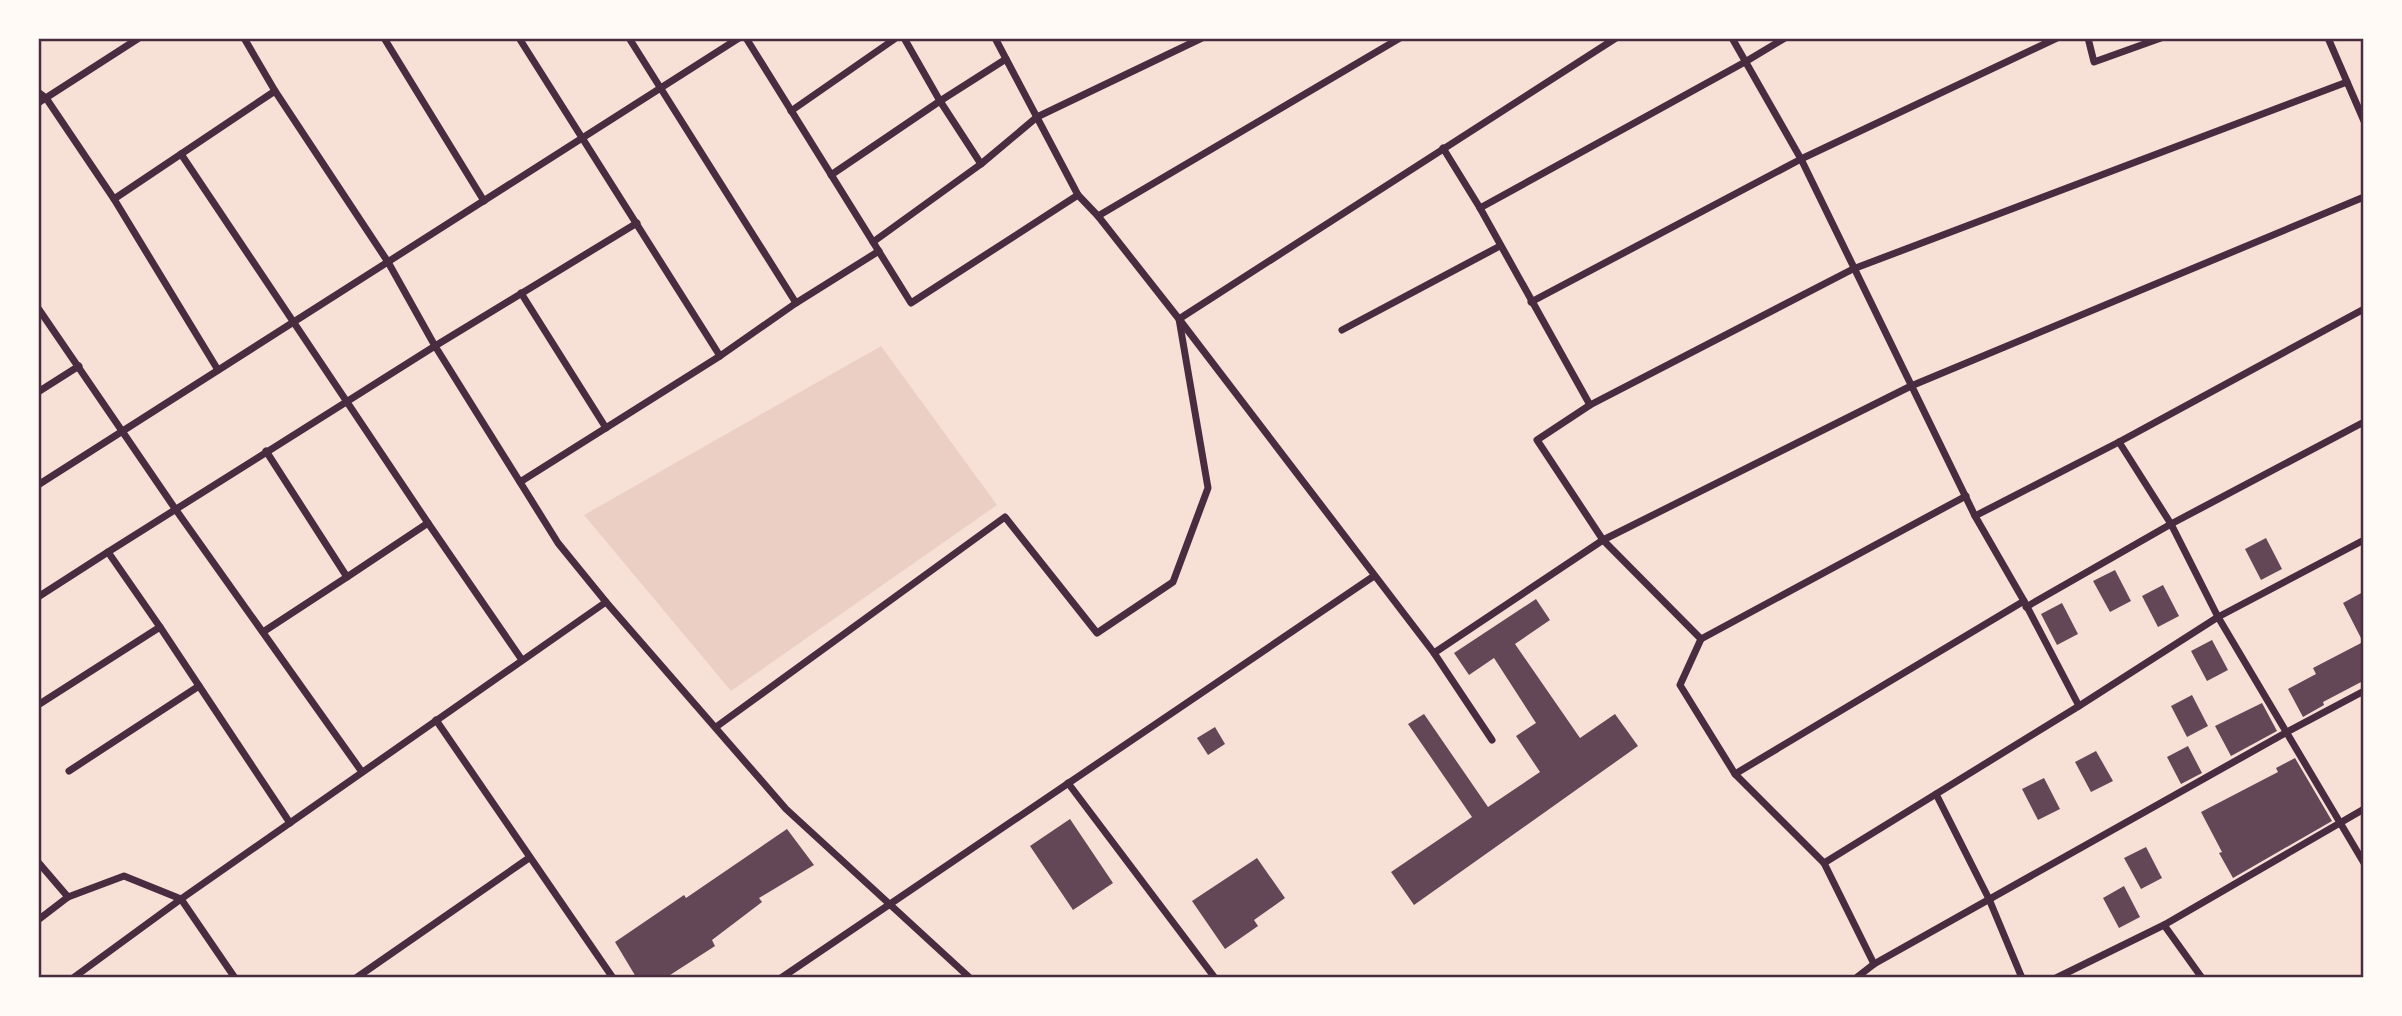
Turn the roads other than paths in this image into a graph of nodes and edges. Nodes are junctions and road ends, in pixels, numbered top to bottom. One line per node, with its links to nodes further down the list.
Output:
1 (139, 38): 26 (street)
2 (244, 38): 24 (street)
3 (383, 38): 40 (street)
4 (519, 38): 31 (street)
5 (629, 38): 23 (street)
6 (739, 38): 23 (street)
7 (746, 38): 28 (street)
8 (896, 38): 28 (street)
9 (904, 38): 27 (street)
10 (995, 38): 20 (street)
11 (1202, 38): 29 (street)
12 (1400, 38): 42 (street)
13 (1616, 38): 32 (street)
14 (1732, 38): 21 (street)
15 (1785, 38): 21 (street)
16 (2057, 38): 34 (street)
17 (2088, 38): 18 (street)
18 (2161, 38)
19 (2328, 38): 22 (street)
20 (1006, 59): 27 (street); 29 (street)
21 (1745, 62): 34 (street); 41 (street)
22 (2347, 82): 30 (street); 48 (street)
23 (660, 89): 31 (street); 51 (street)
24 (275, 91): 33 (street); 47 (street)
25 (38, 92): 26 (street)
26 (42, 101): 39 (street)
27 (940, 101): 35 (street); 36 (street)
28 (791, 111): 36 (street)
29 (1037, 117): 35 (street); 37 (street)
30 (2364, 121)
31 (582, 138): 40 (street); 43 (street)
32 (1443, 148): 41 (street); 54 (street)
33 (181, 154): 39 (street); 55 (street)
34 (1801, 159): 48 (street); 50 (street)
35 (981, 164): 44 (street)
36 (831, 175): 44 (street)
37 (1078, 195): 42 (street); 46 (street)
38 (2364, 197): 61 (street)
39 (114, 199): 60 (street)
40 (484, 201): 47 (street)
41 (1480, 208): 45 (street)
42 (1098, 216): 54 (street)
43 (638, 223): 49 (street); 58 (street)
44 (873, 242): 46 (street)
45 (1500, 246): 50 (street); 56 (street)
46 (878, 251): 51 (street)
47 (388, 262): 55 (street); 57 (street)
48 (1853, 269): 61 (street); 64 (street)
49 (521, 293): 57 (street); 66 (street)
50 (1531, 302): 64 (street)
51 (796, 303): 58 (street)
52 (38, 308): 59 (street)
53 (2364, 309): 68 (street)
54 (1179, 319): 80 (street); 96 (street)
55 (293, 321): 60 (street); 63 (street)
56 (1342, 330)
57 (435, 346): 63 (street); 70 (street)
58 (720, 356): 66 (street)
59 (79, 366): 62 (street); 67 (street)
60 (219, 370): 67 (street)
61 (1911, 386): 72 (street); 77 (street)
62 (38, 391)
63 (346, 401): 69 (street); 75 (street)
64 (1590, 405): 77 (street)
65 (2364, 422): 76 (street)
66 (606, 428): 70 (street)
67 (122, 432): 71 (street); 73 (street)
68 (2119, 442): 74 (street); 76 (street)
69 (266, 451): 73 (street); 81 (street)
70 (520, 482): 83 (street)
71 (38, 485)
72 (1966, 496): 74 (street); 88 (street)
73 (176, 510): 79 (street); 87 (street)
74 (1975, 516): 84 (street)
75 (428, 523): 81 (street); 90 (street)
76 (2171, 524): 84 (street); 85 (street)
77 (1603, 540): 88 (street); 89 (street)
78 (2364, 540): 85 (street)
79 (108, 552): 82 (street); 86 (street)
80 (1374, 576): 89 (street); 102 (street)
81 (347, 578): 87 (street)
82 (38, 597)
83 (606, 602): 90 (street); 96 (street)
84 (2025, 604): 94 (street); 101 (street)
85 (2218, 617): 94 (street); 97 (street)
86 (160, 627): 91 (street); 93 (street)
87 (263, 632): 100 (street)
88 (1701, 639): 101 (street)
89 (1434, 653): 98 (street)
90 (522, 660): 95 (street)
91 (199, 686): 99 (street); 106 (street)
92 (2364, 691): 97 (street)
93 (38, 705)
94 (2079, 706): 103 (street)
95 (436, 720): 100 (street); 107 (street)
96 (716, 727): 114 (street)
97 (2287, 732): 105 (street); 113 (street)
98 (1492, 740)
99 (69, 771)
100 (362, 772): 106 (street)
101 (1735, 774): 109 (street)
102 (1068, 783): 114 (street); 124 (street)
103 (1936, 794): 109 (street); 113 (street)
104 (2364, 809): 105 (street)
105 (2339, 822): 110 (street); 116 (street)
106 (290, 823): 112 (street)
107 (529, 858): 120 (street); 121 (street)
108 (38, 862): 111 (street)
109 (1824, 863): 117 (street)
110 (2364, 863)
111 (68, 897): 112 (street); 115 (street)
112 (181, 899): 118 (street); 119 (street)
113 (1989, 900): 117 (street); 126 (street)
114 (889, 904): 122 (street); 123 (street)
115 (38, 920)
116 (2164, 925): 127 (street); 128 (street)
117 (1874, 964): 125 (street)
118 (73, 978)
119 (235, 978)
120 (356, 978)
121 (613, 978)
122 (781, 978)
123 (970, 978)
124 (1215, 978)
125 (1856, 978)
126 (2022, 978)
127 (2056, 978)
128 (2202, 978)

